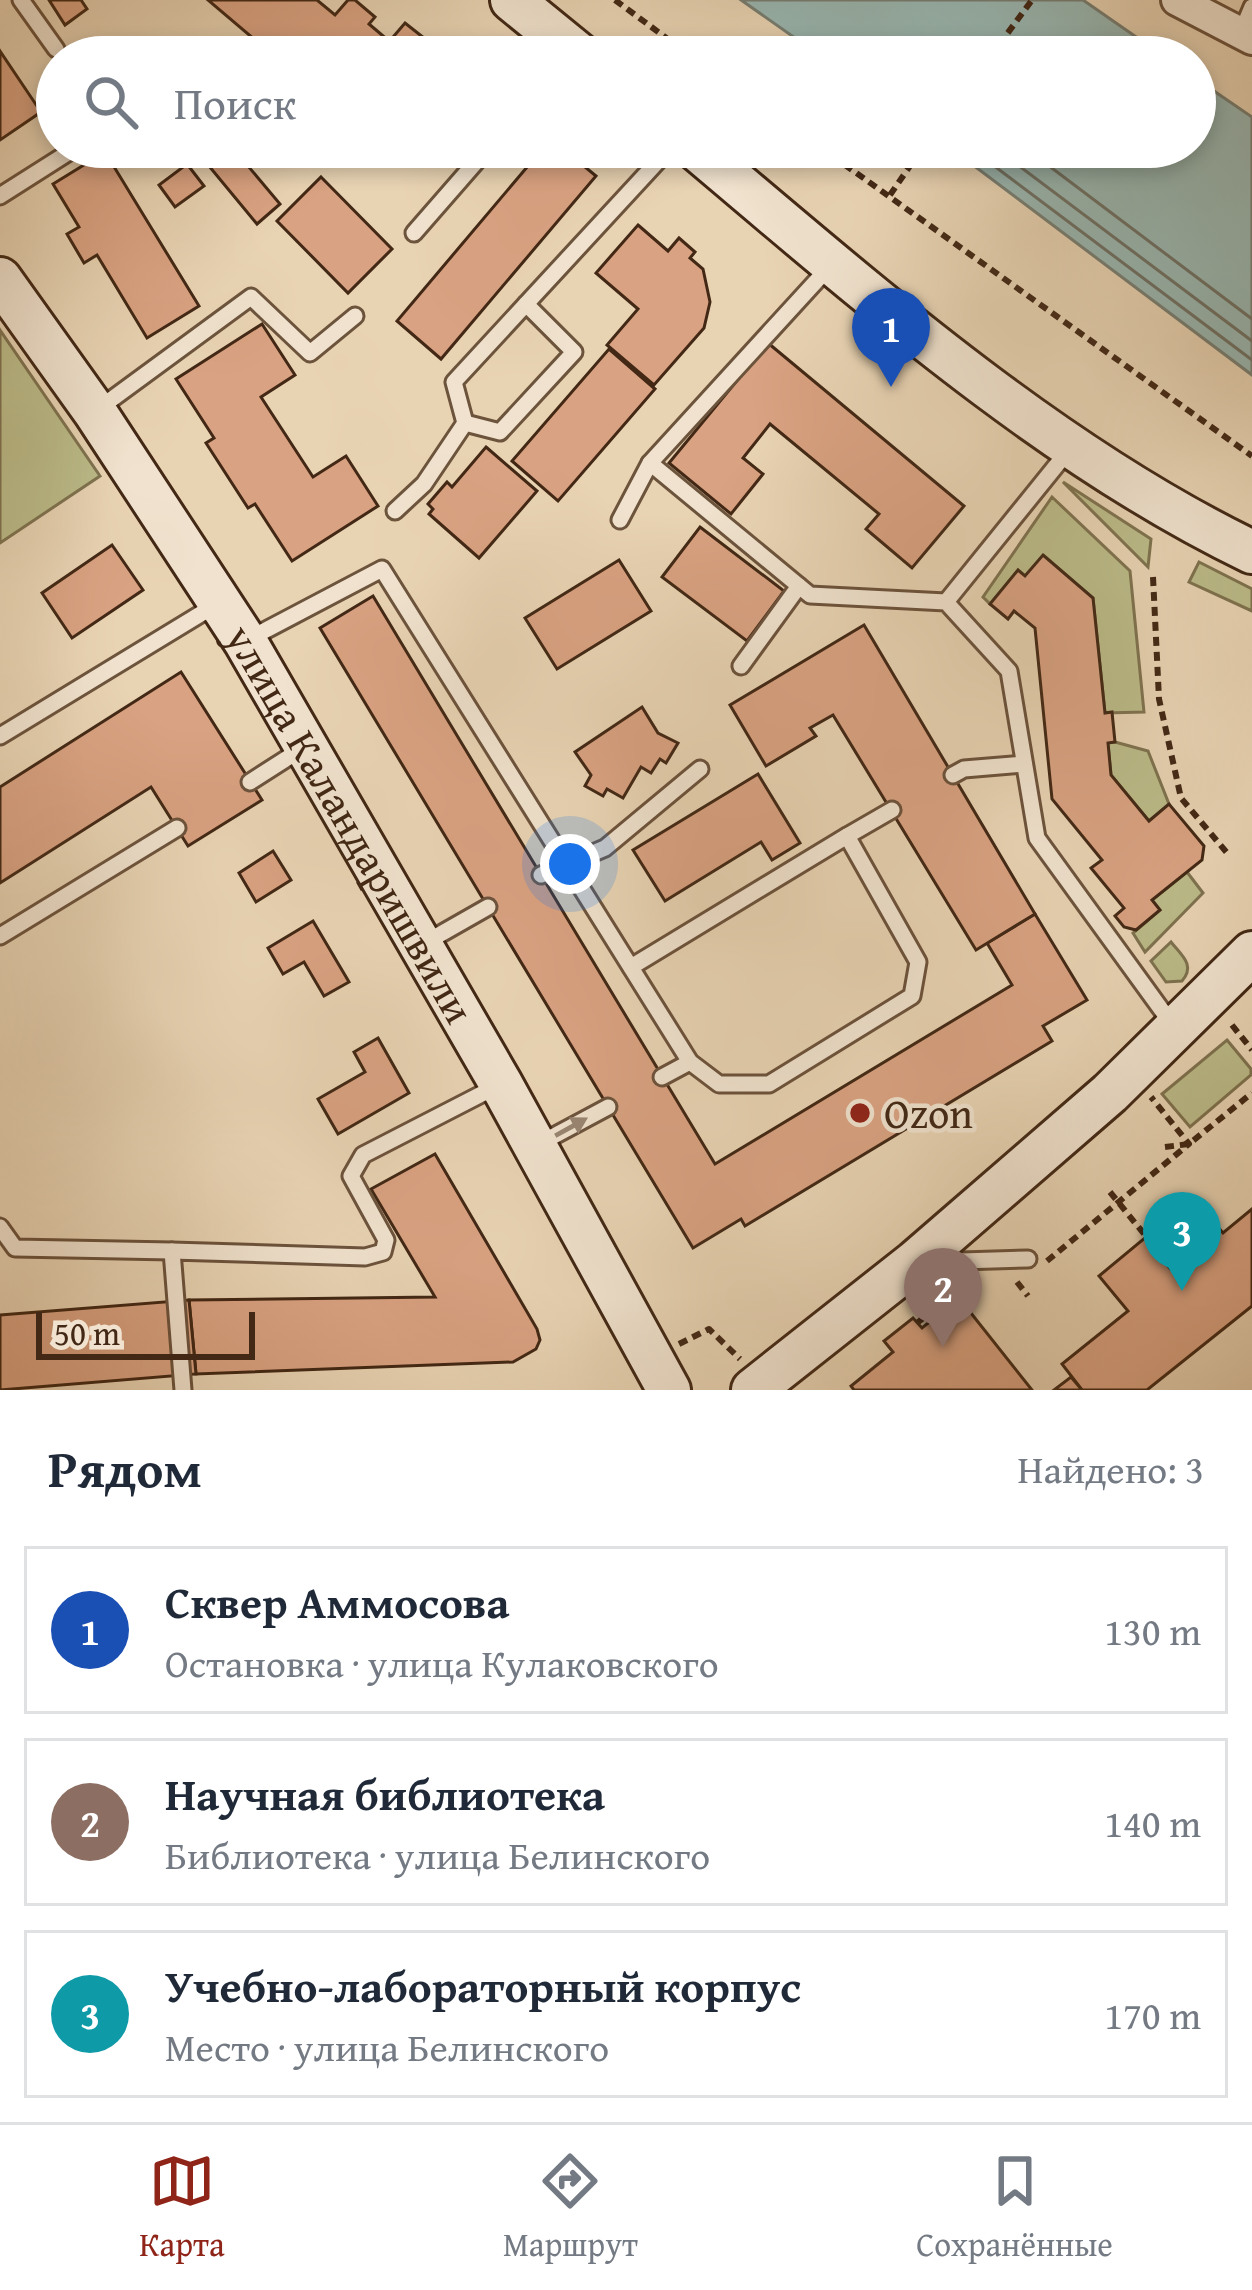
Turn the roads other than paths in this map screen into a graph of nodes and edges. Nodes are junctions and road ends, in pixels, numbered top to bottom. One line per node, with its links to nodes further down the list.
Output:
1 (21, 0): 5 (lane)
2 (512, 0): 6 (street)
3 (1178, 0): 4 (street)
4 (1248, 27)
5 (47, 36)
6 (553, 36)
7 (44, 168): 11 (lane)
8 (471, 168): 12 (lane)
9 (652, 168): 15 (lane)
10 (719, 168): 13 (street)
11 (0, 196)
12 (414, 233)
13 (833, 263): 19 (street); 20 (lane)
14 (0, 279): 17 (street, улица Каландаришвили)
15 (526, 304): 18 (lane); 18 (lane)
16 (356, 316): 17 (lane)
17 (95, 412): 26 (street, улица Каландаришвили)
18 (465, 423): 21 (lane)
19 (1071, 447): 23 (street); 25 (lane)
20 (650, 463): 22 (lane); 24 (lane)
21 (395, 511)
22 (620, 520)
23 (1252, 552)
24 (799, 586): 25 (lane); 28 (lane)
25 (946, 602): 31 (lane)
26 (219, 603): 27 (street, улица Каландаришвили); 29 (lane)
27 (245, 641): 30 (street, улица Каландаришвили); 38 (lane)
28 (740, 666)
29 (0, 736)
30 (306, 746): 34 (lane); 42 (street, улица Каландаришвили)
31 (1024, 764): 33 (lane); 45 (lane)
32 (700, 769): 38 (lane)
33 (953, 775)
34 (250, 782)
35 (892, 810): 37 (lane)
36 (177, 828): 41 (lane)
37 (847, 836): 44 (lane); 46 (lane)
38 (565, 862): 39 (lane); 44 (lane)
39 (542, 875)
40 (488, 907): 42 (lane)
41 (0, 936)
42 (420, 945): 48 (street, улица Каландаришвили)
43 (1252, 953): 45 (street)
44 (631, 968): 46 (lane)
45 (1176, 1030): 54 (street)
46 (690, 1062): 47 (lane)
47 (662, 1077)
48 (501, 1084): 50 (street, улица Каландаришвили); 52 (lane)
49 (608, 1107): 50 (lane, one-way to 49)
50 (535, 1147): 57 (street, улица Каландаришвили)
51 (0, 1227): 52 (lane)
52 (172, 1251): 56 (lane)
53 (1028, 1259): 54 (lane)
54 (930, 1273): 55 (street)
55 (773, 1380)
56 (183, 1390)
57 (669, 1390)

